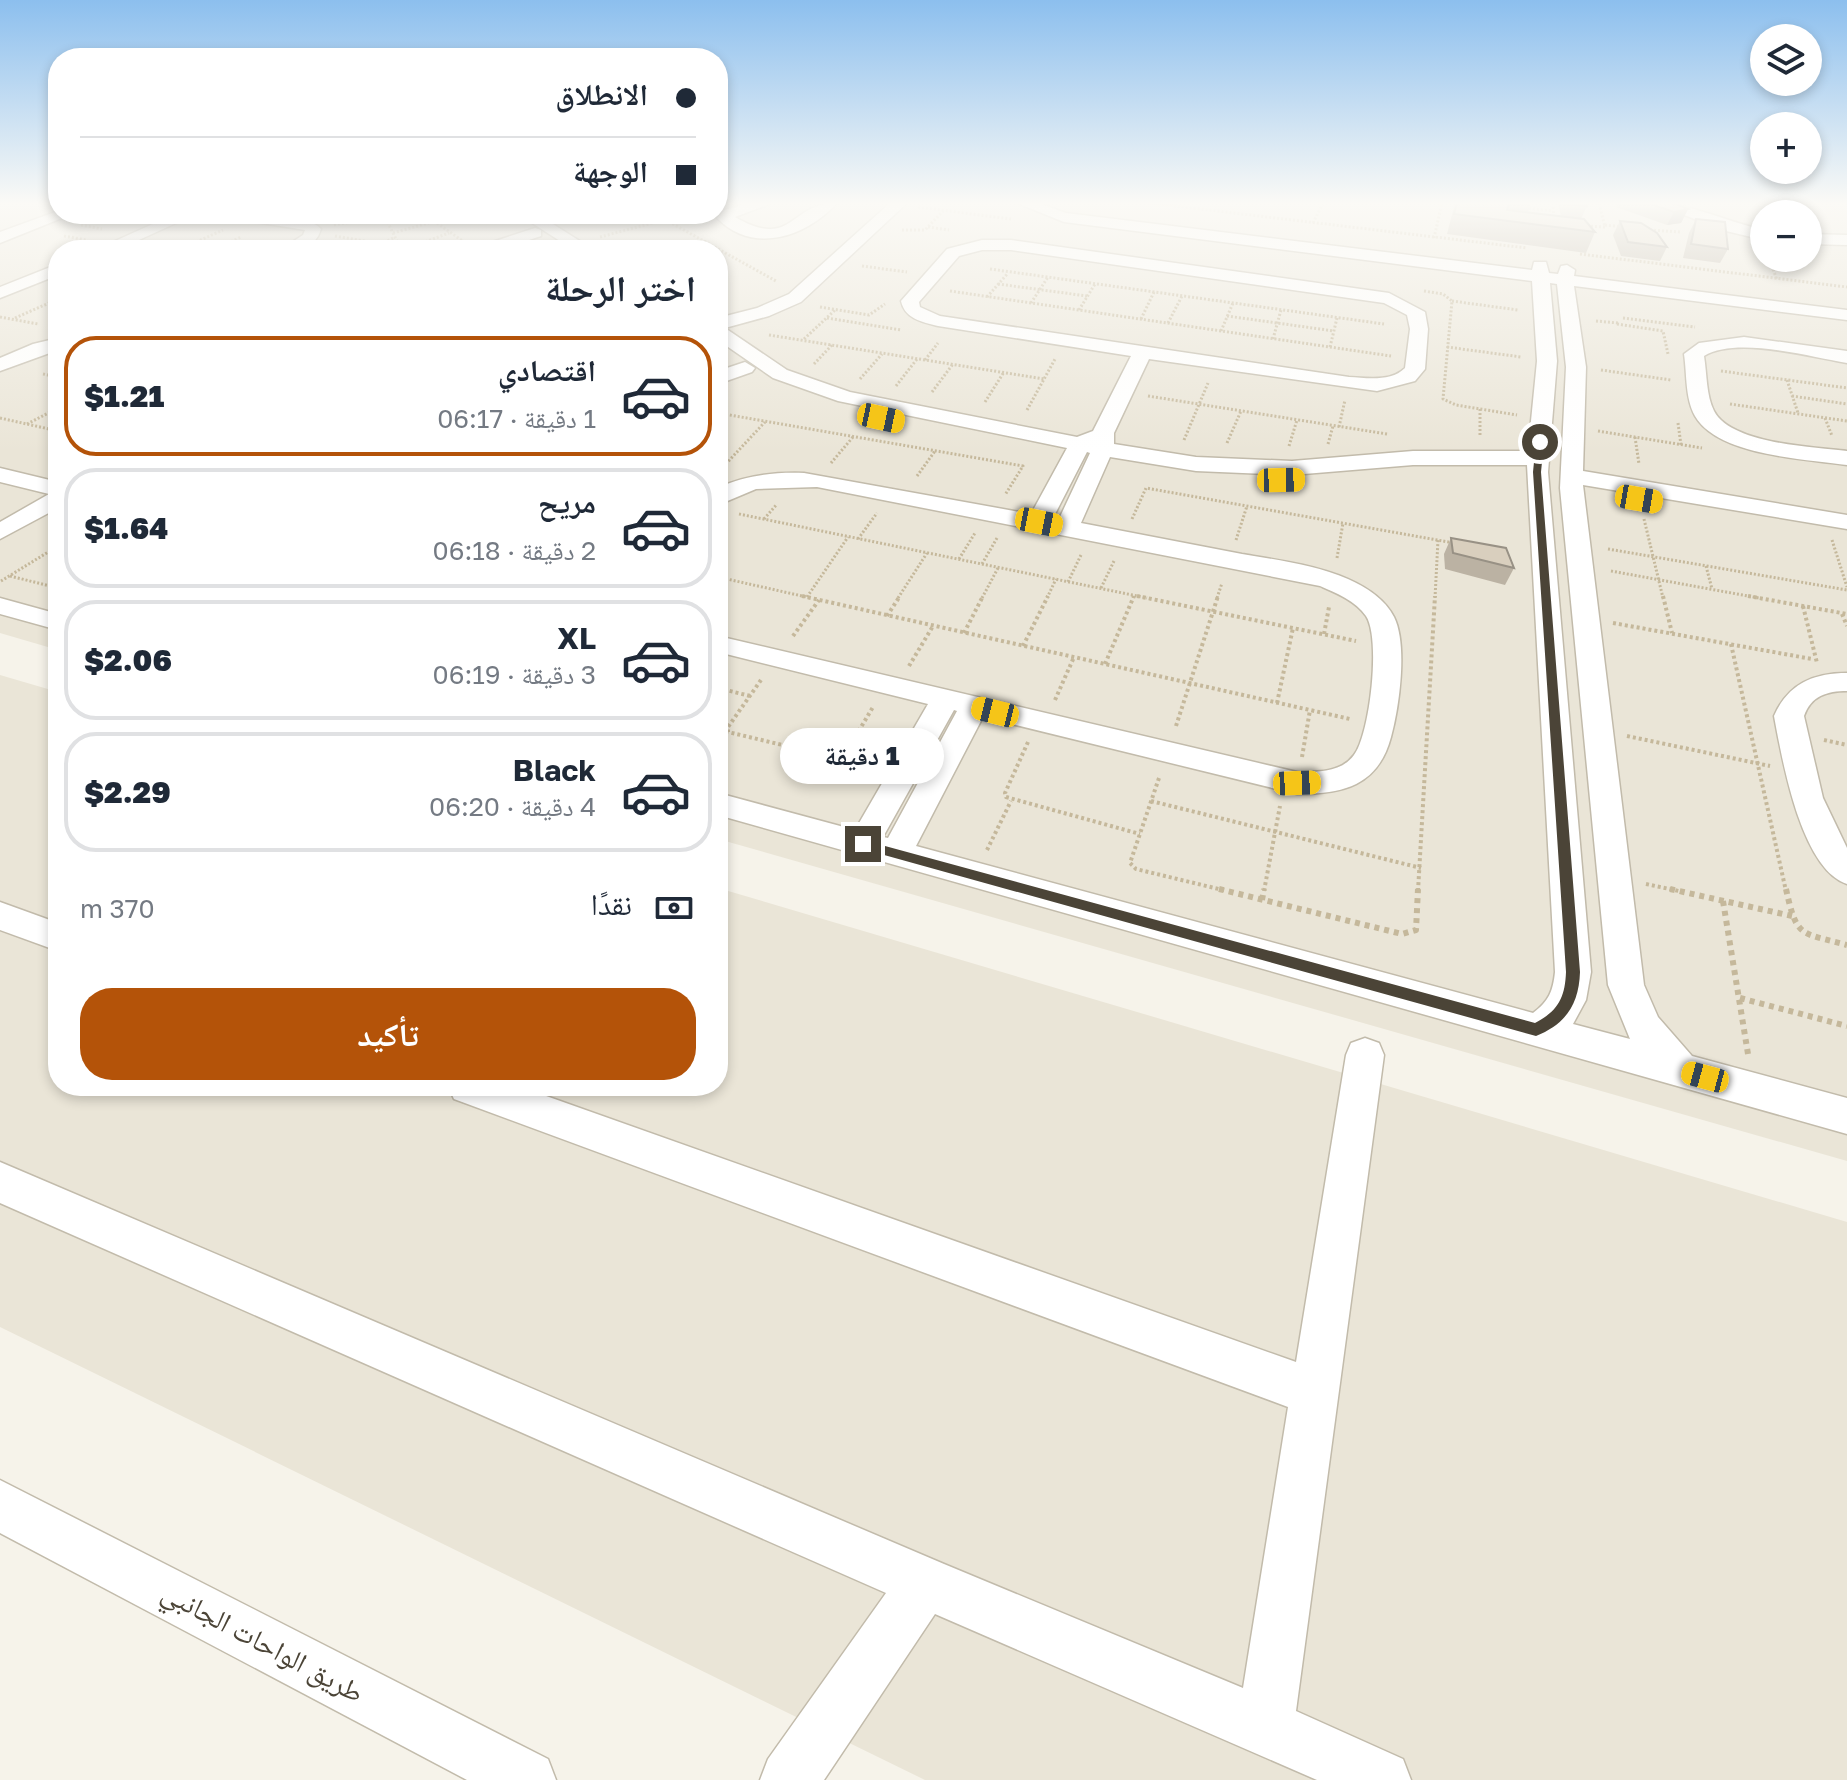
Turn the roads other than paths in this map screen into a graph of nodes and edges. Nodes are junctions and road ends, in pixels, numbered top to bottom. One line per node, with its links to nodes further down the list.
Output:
1 (794, 286): 8 (street)
2 (809, 286): 8 (street)
3 (920, 286): 16 (street)
4 (1307, 286): 16 (street)
5 (1554, 286): 11 (street)
6 (1680, 286): 12 (street)
7 (1707, 286): 9 (street)
8 (786, 294): 10 (street); 13 (street)
9 (1847, 306)
10 (728, 311)
11 (1557, 315): 22 (street); 23 (street)
12 (1847, 315)
13 (728, 320)
14 (728, 338): 25 (street)
15 (48, 348): 19 (street)
16 (1142, 352): 24 (street)
17 (728, 355): 20 (street)
18 (1847, 357): 26 (street)
19 (0, 365)
20 (745, 368): 21 (street); 25 (street)
21 (728, 374)
22 (1543, 425): 23 (street); 27 (street)
23 (1572, 431): 29 (street)
24 (1101, 448): 25 (street); 27 (street); 27 (street); 36 (street)
25 (1077, 450): 35 (street)
26 (1847, 458)
27 (1537, 465): 39 (street)
28 (0, 475): 30 (street)
29 (1571, 482): 37 (street); 40 (street)
30 (48, 490)
31 (48, 496): 34 (street)
32 (48, 498): 38 (street)
33 (728, 503): 35 (street)
34 (0, 517)
35 (1039, 522): 36 (street)
36 (1067, 528): 45 (street)
37 (1841, 530)
38 (0, 532)
39 (1543, 532): 40 (street); 51 (street)
40 (1576, 549): 53 (street)
41 (0, 606): 42 (street)
42 (48, 619)
43 (728, 647): 45 (street)
44 (1828, 675): 48 (street)
45 (960, 704): 47 (street)
46 (728, 807): 47 (street)
47 (880, 849): 51 (street)
48 (1847, 871)
49 (0, 916): 50 (street)
50 (48, 933)
51 (1536, 1030): 53 (street)
52 (1365, 1055): 57 (street)
53 (1680, 1070): 55 (street)
54 (496, 1096): 57 (street)
55 (1847, 1116)
56 (0, 1182): 59 (street)
57 (1315, 1393): 60 (street)
58 (0, 1505): 61 (street, طريق الواحات الجانبي)
59 (925, 1583): 60 (street); 62 (street)
60 (1265, 1726): 63 (street)
61 (527, 1780)
62 (789, 1780)
63 (1382, 1780)

